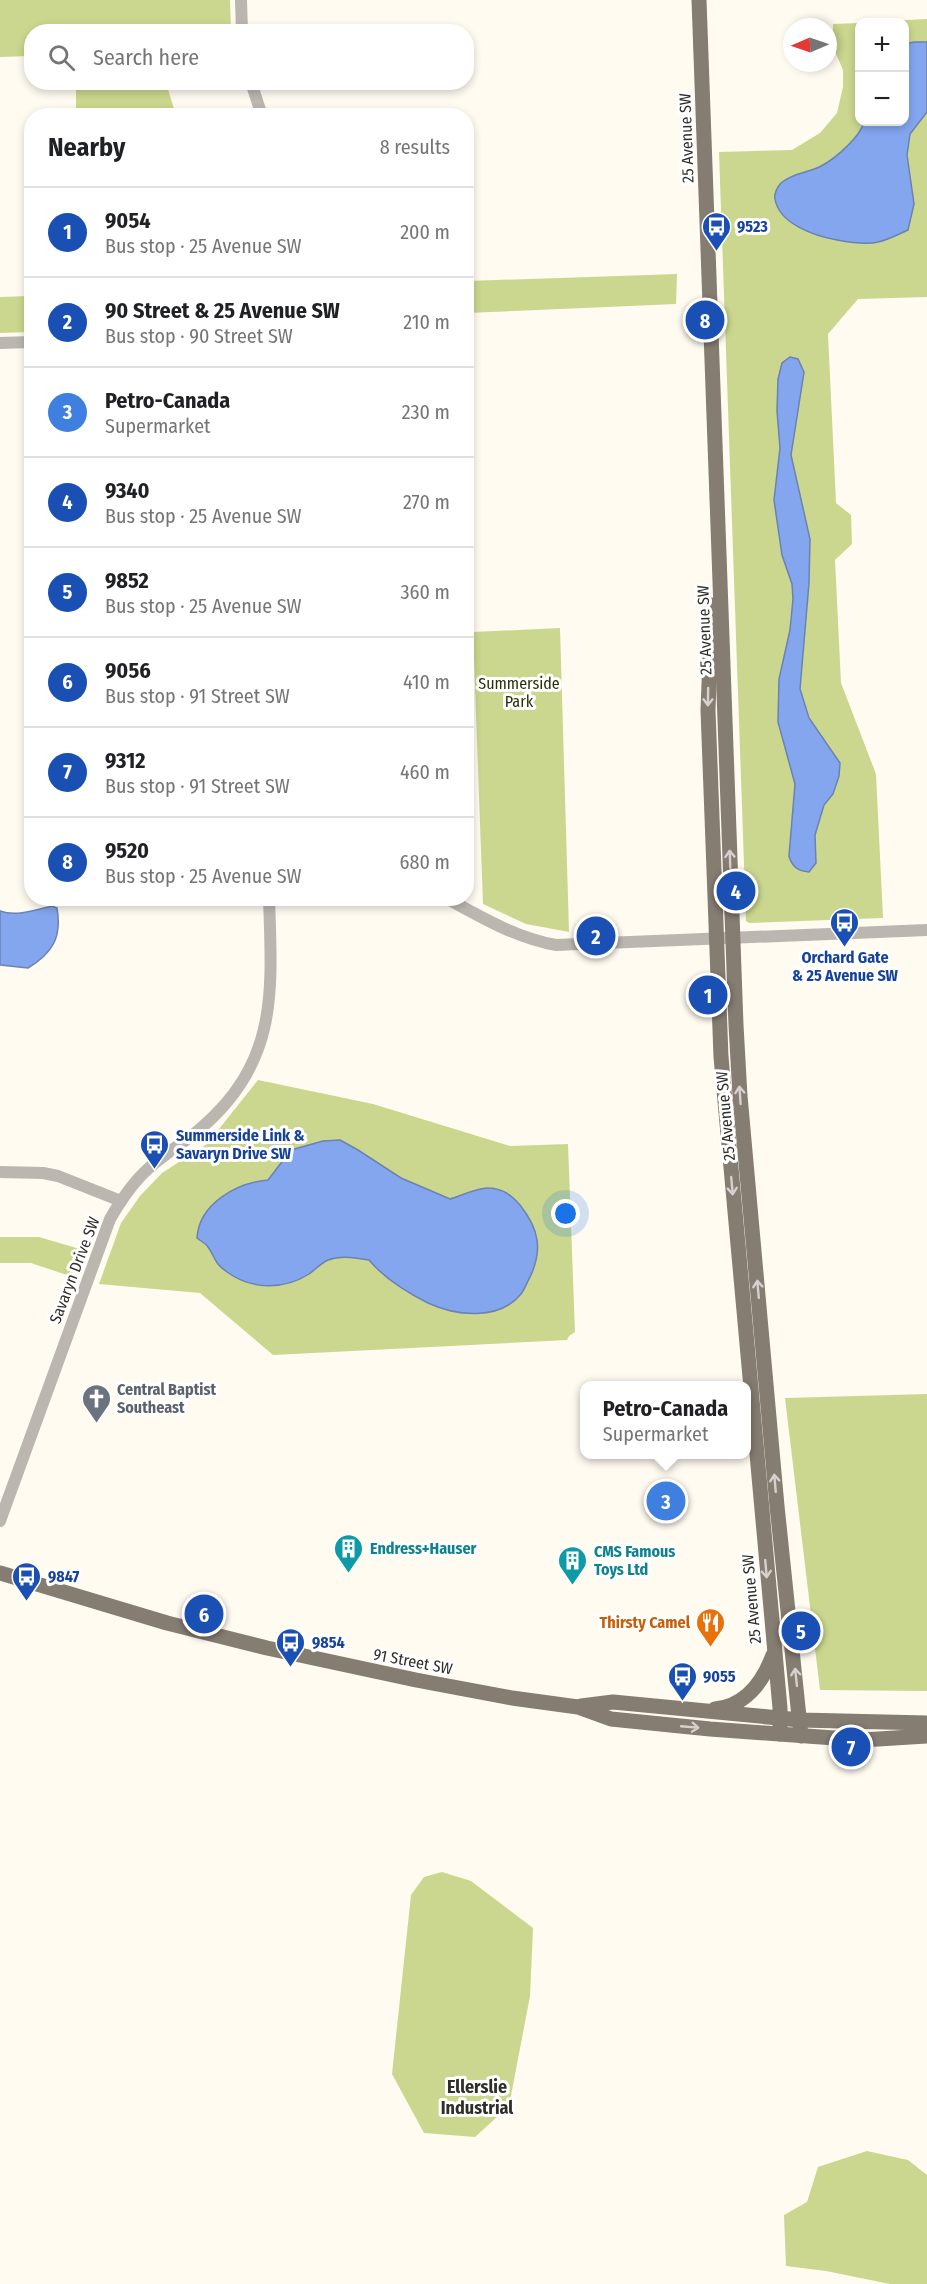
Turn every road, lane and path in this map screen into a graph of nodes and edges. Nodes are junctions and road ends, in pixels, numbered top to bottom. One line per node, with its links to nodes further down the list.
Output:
1 (241, 0): 3 (street)
2 (699, 0): 8 (main road, 25 Avenue SW)
3 (242, 24)
4 (254, 90): 5 (street)
5 (259, 108)
6 (24, 342): 7 (street)
7 (0, 343)
8 (717, 492): 12 (main road, 25 Avenue SW, one-way to 12); 13 (main road, 25 Avenue SW, one-way to 8)
9 (269, 906): 15 (street, Savaryn Drive SW)
10 (462, 906): 12 (street)
11 (927, 930): 13 (street)
12 (715, 939): 13 (street); 16 (main road, 25 Avenue SW, one-way to 16)
13 (732, 939): 25 (main road, 25 Avenue SW, one-way to 13)
14 (0, 1172): 15 (street)
15 (121, 1201): 18 (street, Savaryn Drive SW)
16 (750, 1381)
17 (751, 1394): 20 (main road, 25 Avenue SW, one-way to 20)
18 (0, 1521)
19 (0, 1573): 21 (main road, 91 Street SW)
20 (774, 1653): 22 (main road); 23 (main road, 25 Avenue SW)
21 (578, 1707): 22 (main road, 91 Street SW); 26 (main road, 91 Street SW, one-way to 26)
22 (692, 1711): 23 (main road, 91 Street SW)
23 (780, 1719): 25 (main road, 91 Street SW); 26 (main road, 25 Avenue SW)
24 (927, 1723): 25 (main road, 91 Street SW)
25 (800, 1728): 26 (main road, 91 Street SW); 27 (main road, 91 Street SW)
26 (780, 1734)
27 (927, 1736)

